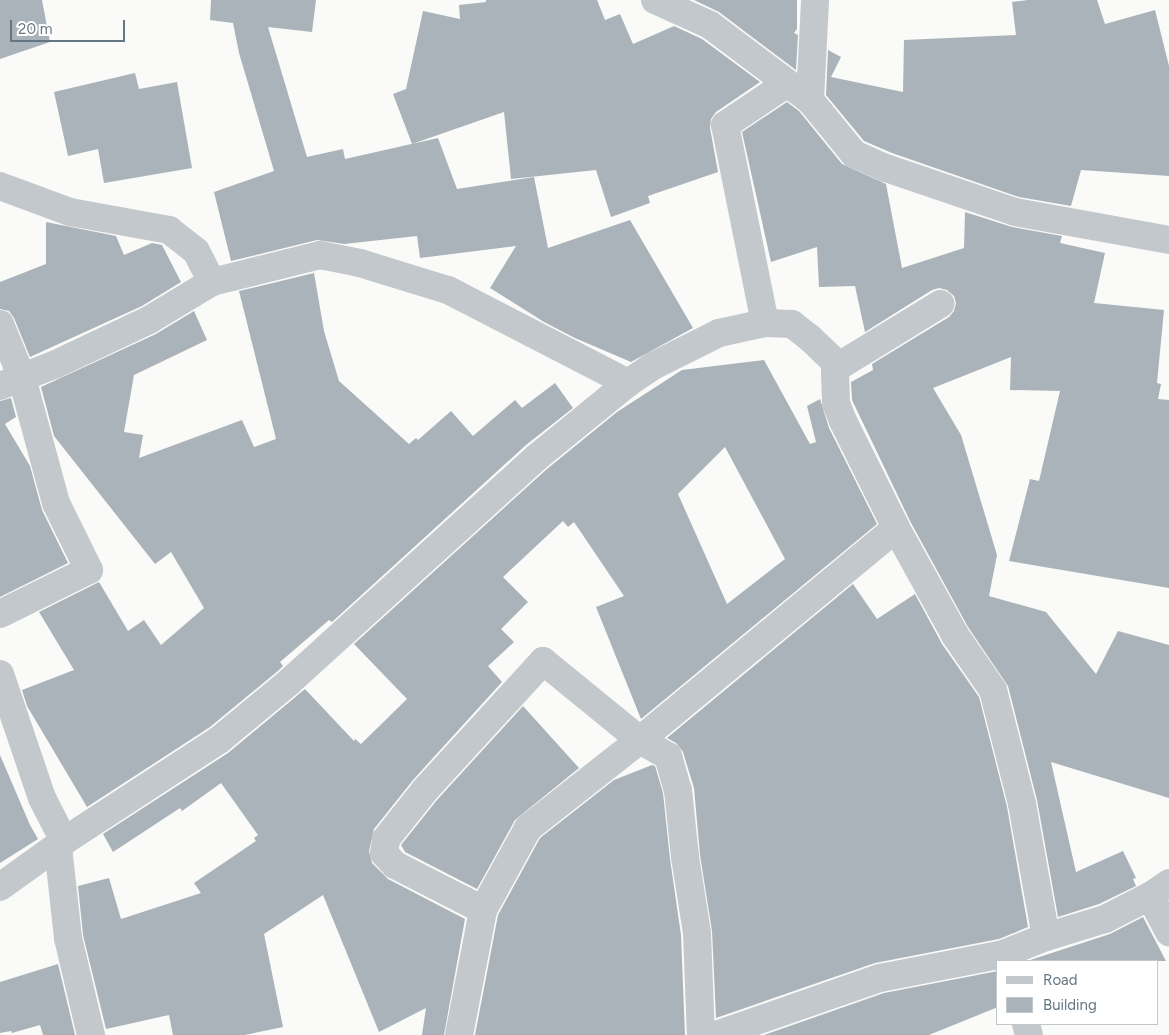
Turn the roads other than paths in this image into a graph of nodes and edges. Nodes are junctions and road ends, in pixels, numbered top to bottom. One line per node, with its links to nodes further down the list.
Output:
1 (655, 0): 3 (street)
2 (815, 0): 4 (street)
3 (786, 84): 4 (street); 9 (street)
4 (810, 100): 6 (street)
5 (0, 186): 7 (street)
6 (1169, 240)
7 (212, 282): 12 (street); 13 (street)
8 (940, 304): 11 (street)
9 (765, 323): 11 (street); 13 (street)
10 (0, 324): 12 (street)
11 (839, 366): 14 (street)
12 (11, 382): 15 (street)
13 (628, 383): 18 (street)
14 (896, 528): 17 (street); 23 (street)
15 (0, 614)
16 (0, 673): 18 (street)
17 (640, 740): 21 (street); 21 (street); 27 (street)
18 (61, 844): 19 (street); 25 (street)
19 (0, 887)
20 (1160, 890): 22 (street); 23 (street)
21 (484, 910): 26 (street)
22 (1169, 932)
23 (1046, 937): 24 (street)
24 (1004, 958): 28 (street)
25 (91, 1035)
26 (459, 1035)
27 (701, 1035)
28 (716, 1035)

